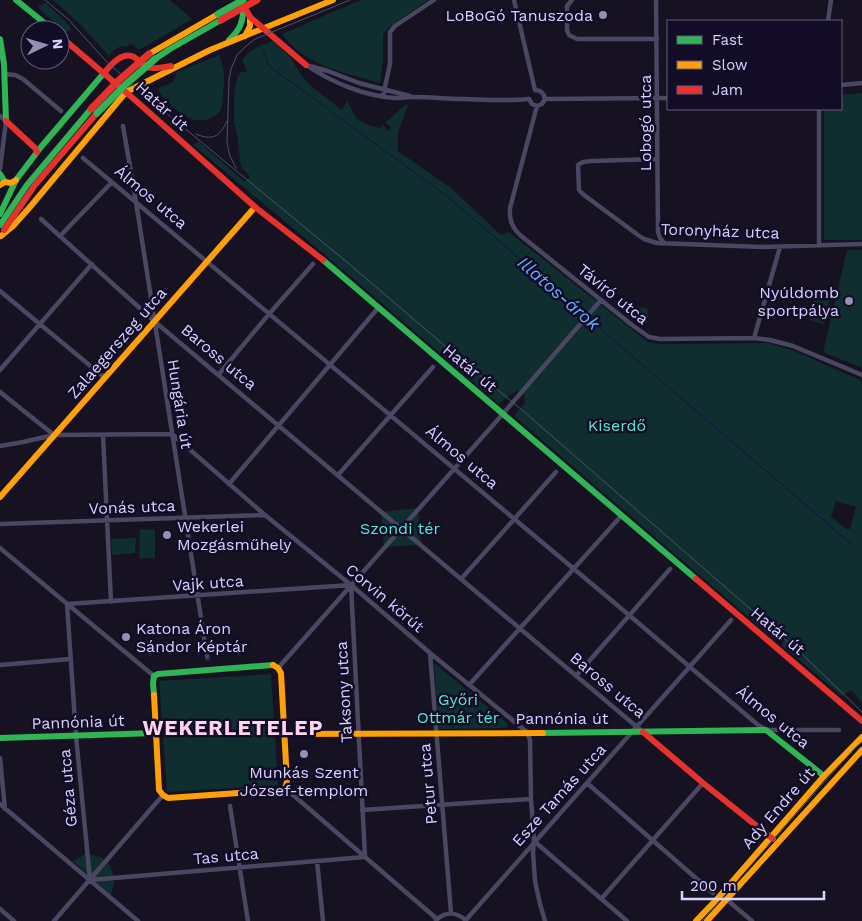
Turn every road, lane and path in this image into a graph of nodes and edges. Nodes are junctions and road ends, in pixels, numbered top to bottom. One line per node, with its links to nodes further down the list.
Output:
1 (16, 0): 12 (street)
2 (257, 0): 10 (street, bridge)
3 (333, 0): 14 (street)
4 (434, 0): 27 (street)
5 (514, 0): 29 (street)
6 (572, 0): 16 (street)
7 (656, 0): 16 (street, Lobogó utca)
8 (831, 0): 13 (street)
9 (243, 1): 10 (street, bridge); 11 (street); 19 (street)
10 (219, 17): 38 (street, bridge)
11 (250, 17): 14 (street); 15 (street)
12 (40, 20)
13 (828, 20)
14 (265, 28): 15 (street); 21 (street)
15 (245, 36): 19 (street)
16 (657, 38): 34 (street, Lobogó utca)
17 (0, 39): 20 (street)
18 (70, 44): 23 (street, Határ út)
19 (224, 44): 22 (street)
20 (1, 50): 24 (street)
21 (306, 65): 27 (street); 30 (street)
22 (177, 66): 23 (street); 28 (street)
23 (104, 73): 28 (street, Határ út); 41 (street)
24 (4, 74): 37 (street); 39 (street)
25 (862, 84): 26 (street)
26 (842, 85)
27 (385, 89): 30 (street); 31 (street)
28 (126, 92): 50 (street, Határ út); 54 (street)
29 (531, 94): 31 (street); 33 (street); 35 (street)
30 (383, 96): 31 (street)
31 (416, 97)
32 (667, 98): 34 (street)
33 (545, 99): 34 (street); 35 (street)
34 (657, 99): 43 (street, Lobogó utca)
35 (537, 106): 64 (street, Távíró utca)
36 (819, 110): 58 (street)
37 (61, 111)
38 (94, 111): 53 (street); 54 (street)
39 (3, 119): 41 (street); 44 (street)
40 (123, 126): 49 (street, Hungária út)
41 (37, 152): 46 (street)
42 (83, 158): 47 (street, Álmos utca)
43 (657, 159): 56 (street, Lobogó utca); 56 (street, Toronyház utca)
44 (0, 169)
45 (0, 174): 48 (street)
46 (16, 180): 48 (street); 51 (street)
47 (112, 182): 49 (street, Álmos utca); 55 (street)
48 (2, 184)
49 (136, 202): 60 (street, Álmos utca); 67 (street, Hungária út)
50 (255, 207): 60 (street, Zalaegerszeg utca); 65 (street, Határ út)
51 (0, 214)
52 (41, 219): 55 (street, Baross utca)
53 (0, 225)
54 (0, 236)
55 (60, 236): 61 (street, Baross utca)
56 (664, 243): 59 (street, Toronyház utca)
57 (862, 244): 58 (street, Toronyház utca)
58 (819, 245): 59 (street, Toronyház utca)
59 (780, 247): 69 (street)
60 (207, 262): 66 (street, Álmos utca); 67 (street, Zalaegerszeg utca)
61 (92, 264): 67 (street, Baross utca); 68 (street)
62 (313, 264): 66 (street)
63 (0, 291): 68 (street)
64 (601, 300): 69 (street, Távíró utca); 77 (street)
65 (378, 308): 70 (street); 77 (street, Határ út)
66 (269, 314): 70 (street, Álmos utca); 73 (street)
67 (154, 321): 73 (street, Baross utca); 75 (street, Zalaegerszeg utca); 80 (street, Hungária út)
68 (40, 324): 72 (street); 75 (street)
69 (754, 338): 74 (street, Távíró utca)
70 (330, 364): 78 (street, Álmos utca); 79 (street)
71 (434, 367): 78 (street)
72 (0, 370)
73 (219, 374): 79 (street, Baross utca)
74 (862, 375)
75 (105, 378): 81 (street, Zalaegerszeg utca)
76 (0, 392): 81 (street)
77 (502, 413): 84 (street); 90 (street, Határ út)
78 (391, 415): 84 (street, Álmos utca); 86 (street)
79 (278, 425): 86 (street, Baross utca); 87 (street)
80 (172, 434): 82 (street); 87 (street, Corvin körút); 91 (street, Hungária út)
81 (54, 435): 82 (street); 83 (street); 88 (street, Zalaegerszeg utca)
82 (103, 435): 93 (street)
83 (0, 446)
84 (454, 468): 92 (street, Álmos utca); 95 (street)
85 (556, 472): 92 (street)
86 (338, 475): 95 (street, Baross utca)
87 (229, 484): 89 (street, Corvin körút)
88 (0, 496)
89 (265, 515): 91 (street, Vonás utca); 100 (street, Corvin körút)
90 (622, 515): 97 (street); 116 (street, Határ út)
91 (185, 518): 93 (street, Vonás utca); 101 (street, Hungária út)
92 (514, 519): 97 (street, Álmos utca); 99 (street)
93 (107, 521): 94 (street, Vonás utca); 102 (street)
94 (0, 524)
95 (401, 528): 99 (street, Baross utca); 100 (street)
96 (0, 548): 103 (street)
97 (574, 569): 104 (street, Álmos utca); 106 (street)
98 (670, 569): 104 (street)
99 (461, 579): 106 (street, Baross utca)
100 (351, 585): 101 (street, Vajk utca); 107 (street, Corvin körút); 112 (street); 123 (street, Taksony utca)
101 (198, 596): 102 (street, Vajk utca); 108 (street, Hungária út)
102 (111, 602): 103 (street, Vajk utca)
103 (67, 604): 109 (street, Géza utca); 113 (street)
104 (629, 615): 111 (street, Álmos utca); 114 (street)
105 (731, 620): 111 (street, Esze Tamás utca)
106 (520, 629): 114 (street, Baross utca); 115 (street)
107 (430, 653): 115 (street, Corvin körút); 124 (street, Petur utca)
108 (207, 656)
109 (70, 659): 110 (street); 126 (street, Géza utca)
110 (0, 665)
111 (690, 666): 117 (street, Esze Tamás utca); 118 (street, Álmos utca)
112 (278, 668): 113 (street); 125 (street)
113 (154, 676): 122 (street)
114 (576, 676): 117 (street, Baross utca)
115 (469, 685): 120 (street, Corvin körút)
116 (862, 721)
117 (634, 730): 120 (street, Pannónia út); 121 (street, Pannónia út); 132 (street, Esze Tamás utca)
118 (766, 730): 119 (street, Pannónia út); 121 (street, Pannónia út); 131 (street, Álmos utca)
119 (839, 730)
120 (527, 732): 124 (street, Pannónia út); 136 (street)
121 (643, 732): 133 (street, Baross utca)
122 (156, 733): 126 (street, Pannónia út); 135 (street)
123 (358, 733): 124 (street, Pannónia út); 125 (street, Pannónia út); 141 (street, Taksony utca)
124 (436, 733): 139 (street, Petur utca)
125 (285, 734): 134 (street)
126 (76, 736): 128 (street, Pannónia út); 149 (street, Géza utca)
127 (862, 737): 131 (street, Ady Endre út)
128 (0, 738)
129 (862, 750): 145 (street, Ady Endre út)
130 (0, 758): 140 (street)
131 (824, 776): 142 (street, Ady Endre út)
132 (586, 783): 143 (street); 144 (street, Esze Tamás utca)
133 (703, 783): 142 (street, Baross utca); 143 (street)
134 (285, 788): 137 (street); 146 (street)
135 (163, 795): 137 (street); 149 (street)
136 (531, 799): 139 (street); 144 (street)
137 (230, 800): 148 (street)
138 (0, 804): 140 (street)
139 (442, 805): 141 (street); 153 (street, Petur utca)
140 (6, 809): 149 (street)
141 (362, 810): 146 (street, Taksony utca)
142 (771, 838): 145 (street, Baross utca); 150 (street, Ady Endre út)
143 (652, 840): 150 (street); 151 (street)
144 (534, 841): 151 (street); 160 (street, Esze Tamás utca); 161 (street)
145 (778, 844): 150 (street, Ady Endre út)
146 (365, 857): 147 (street, Tas utca); 154 (street)
147 (317, 861): 148 (street, Tas utca); 159 (street)
148 (240, 867): 149 (street, Tas utca); 158 (street)
149 (90, 880): 156 (street); 157 (street)
150 (719, 896): 163 (street, Ady Endre út); 164 (street, Ady Endre út); 165 (street)
151 (602, 898): 162 (street)
152 (0, 909): 155 (street)
153 (451, 913): 154 (street); 160 (street)
154 (436, 920)
155 (14, 921)
156 (54, 921)
157 (138, 921)
158 (248, 921)
159 (323, 921)
160 (465, 921)
161 (545, 921)
162 (627, 921)
163 (696, 921)
164 (707, 921)
165 (752, 921)

